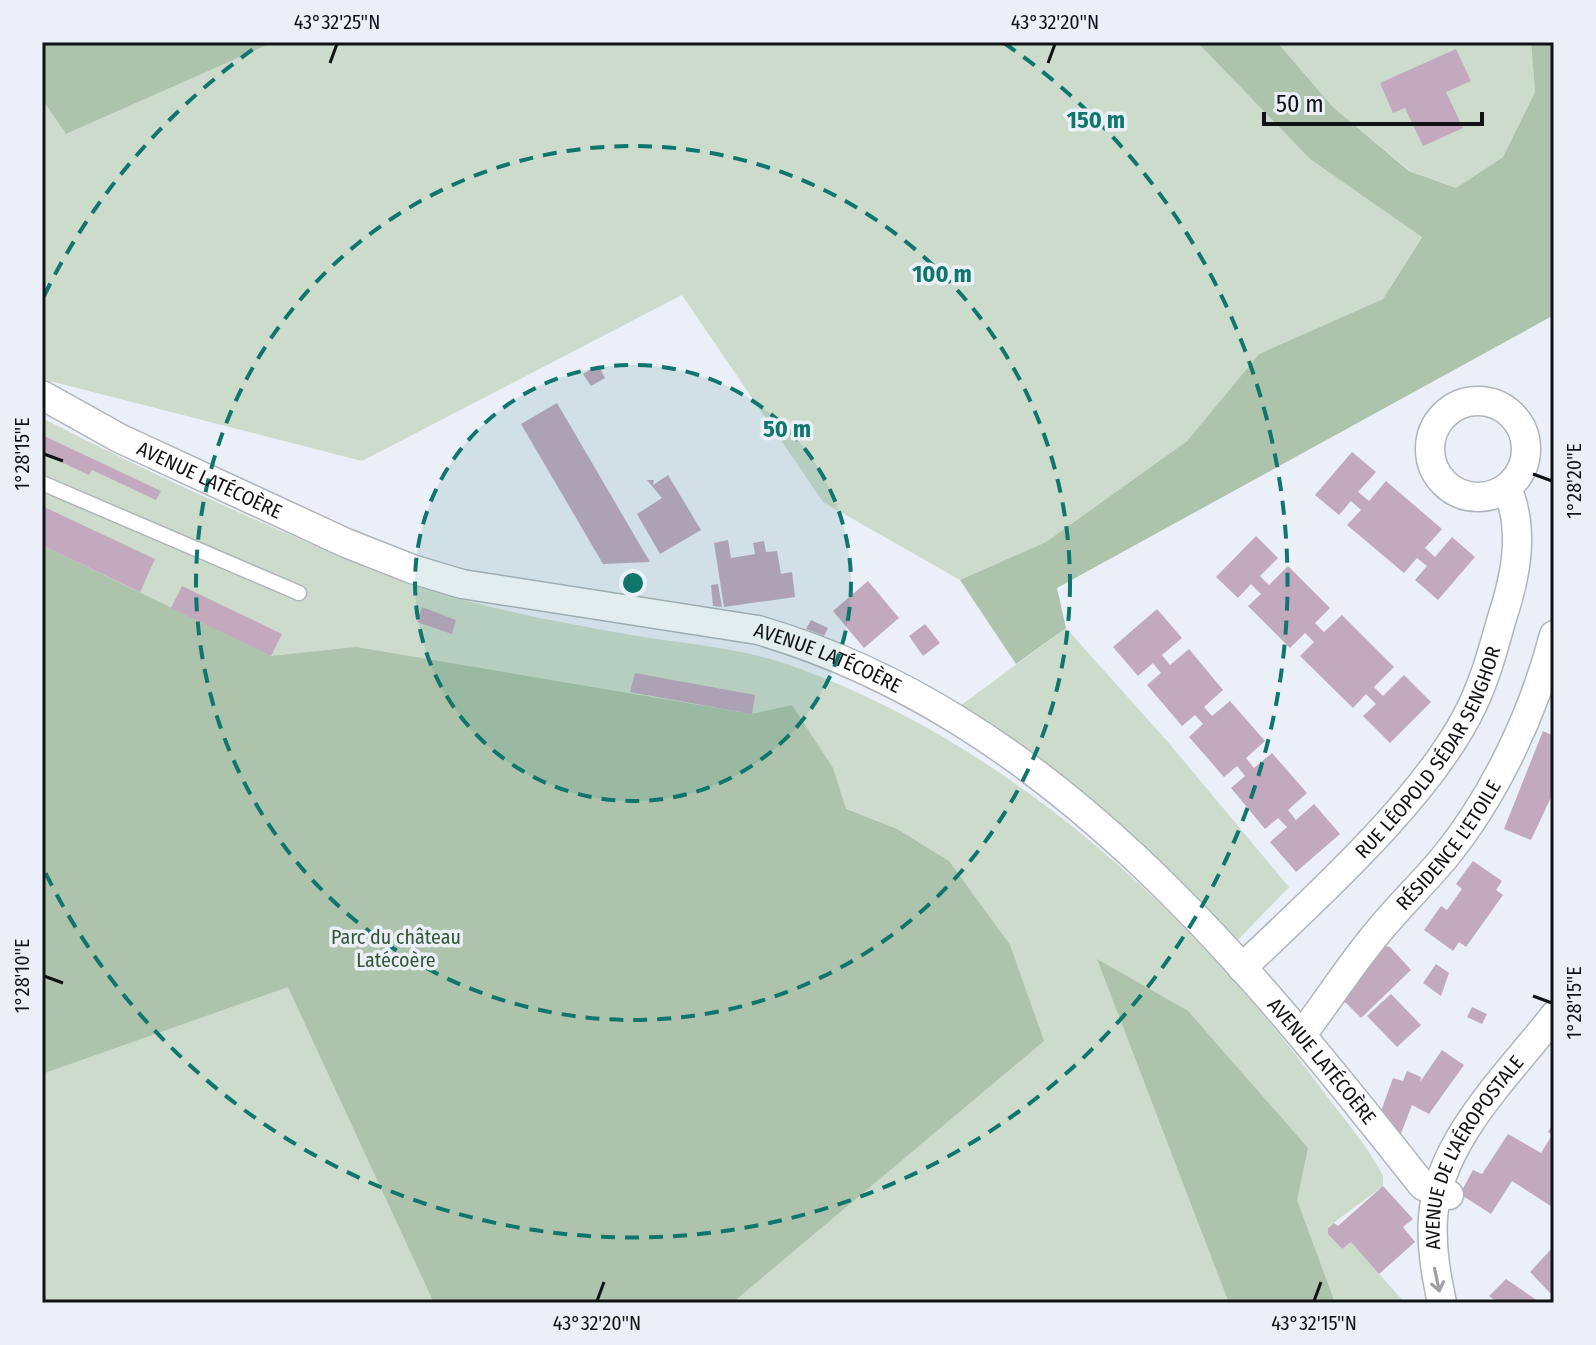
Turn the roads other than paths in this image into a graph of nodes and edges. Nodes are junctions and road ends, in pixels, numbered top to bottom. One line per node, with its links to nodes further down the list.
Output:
1 (42, 395): 6 (street, AVENUE LATÉCOÈRE)
2 (42, 483): 4 (lane)
3 (1507, 488): 6 (street, RUE LÉOPOLD SÉDAR SENGHOR)
4 (299, 593)
5 (1554, 635): 8 (street, RÉSIDENCE L'ETOILE)
6 (1242, 968): 8 (street, AVENUE LATÉCOÈRE)
7 (1554, 1016): 9 (street, AVENUE DE L'AÉROPOSTALE)
8 (1303, 1033): 9 (street, AVENUE LATÉCOÈRE)
9 (1443, 1193): 10 (street, AVENUE DE L'AÉROPOSTALE, one-way to 10)
10 (1442, 1303)

